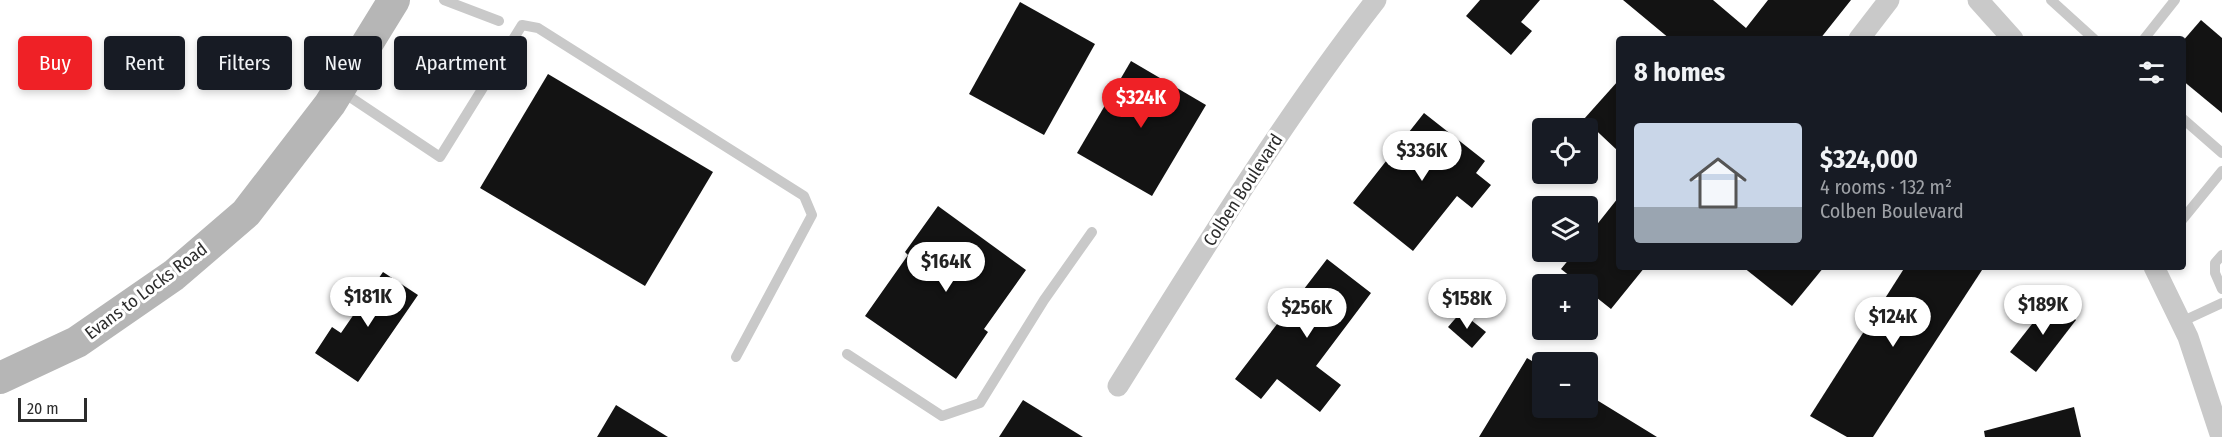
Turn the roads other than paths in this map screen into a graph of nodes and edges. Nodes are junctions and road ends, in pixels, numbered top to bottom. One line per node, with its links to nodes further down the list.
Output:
1 (394, 0): 9 (street, Evans to Locks Road)
2 (444, 0): 8 (lane)
3 (1376, 0): 28 (street, Colben Boulevard)
4 (1889, 0): 10 (street)
5 (1978, 0): 11 (street)
6 (2051, 0): 12 (lane)
7 (2175, 0): 13 (lane)
8 (499, 21)
9 (372, 36)
10 (1861, 36)
11 (2010, 36)
12 (2091, 36)
13 (2146, 36)
14 (339, 90): 26 (lane); 27 (street, Evans to Locks Road)
15 (2186, 122): 16 (lane)
16 (2222, 153)
17 (2222, 171): 18 (lane)
18 (2186, 215)
19 (1092, 232): 25 (lane)
20 (2222, 255): 22 (lane)
21 (2155, 270): 24 (street)
22 (2222, 289)
23 (2222, 303): 24 (lane)
24 (2181, 322): 29 (street)
25 (847, 354)
26 (736, 357)
27 (0, 378)
28 (1118, 386)
29 (2221, 437)

